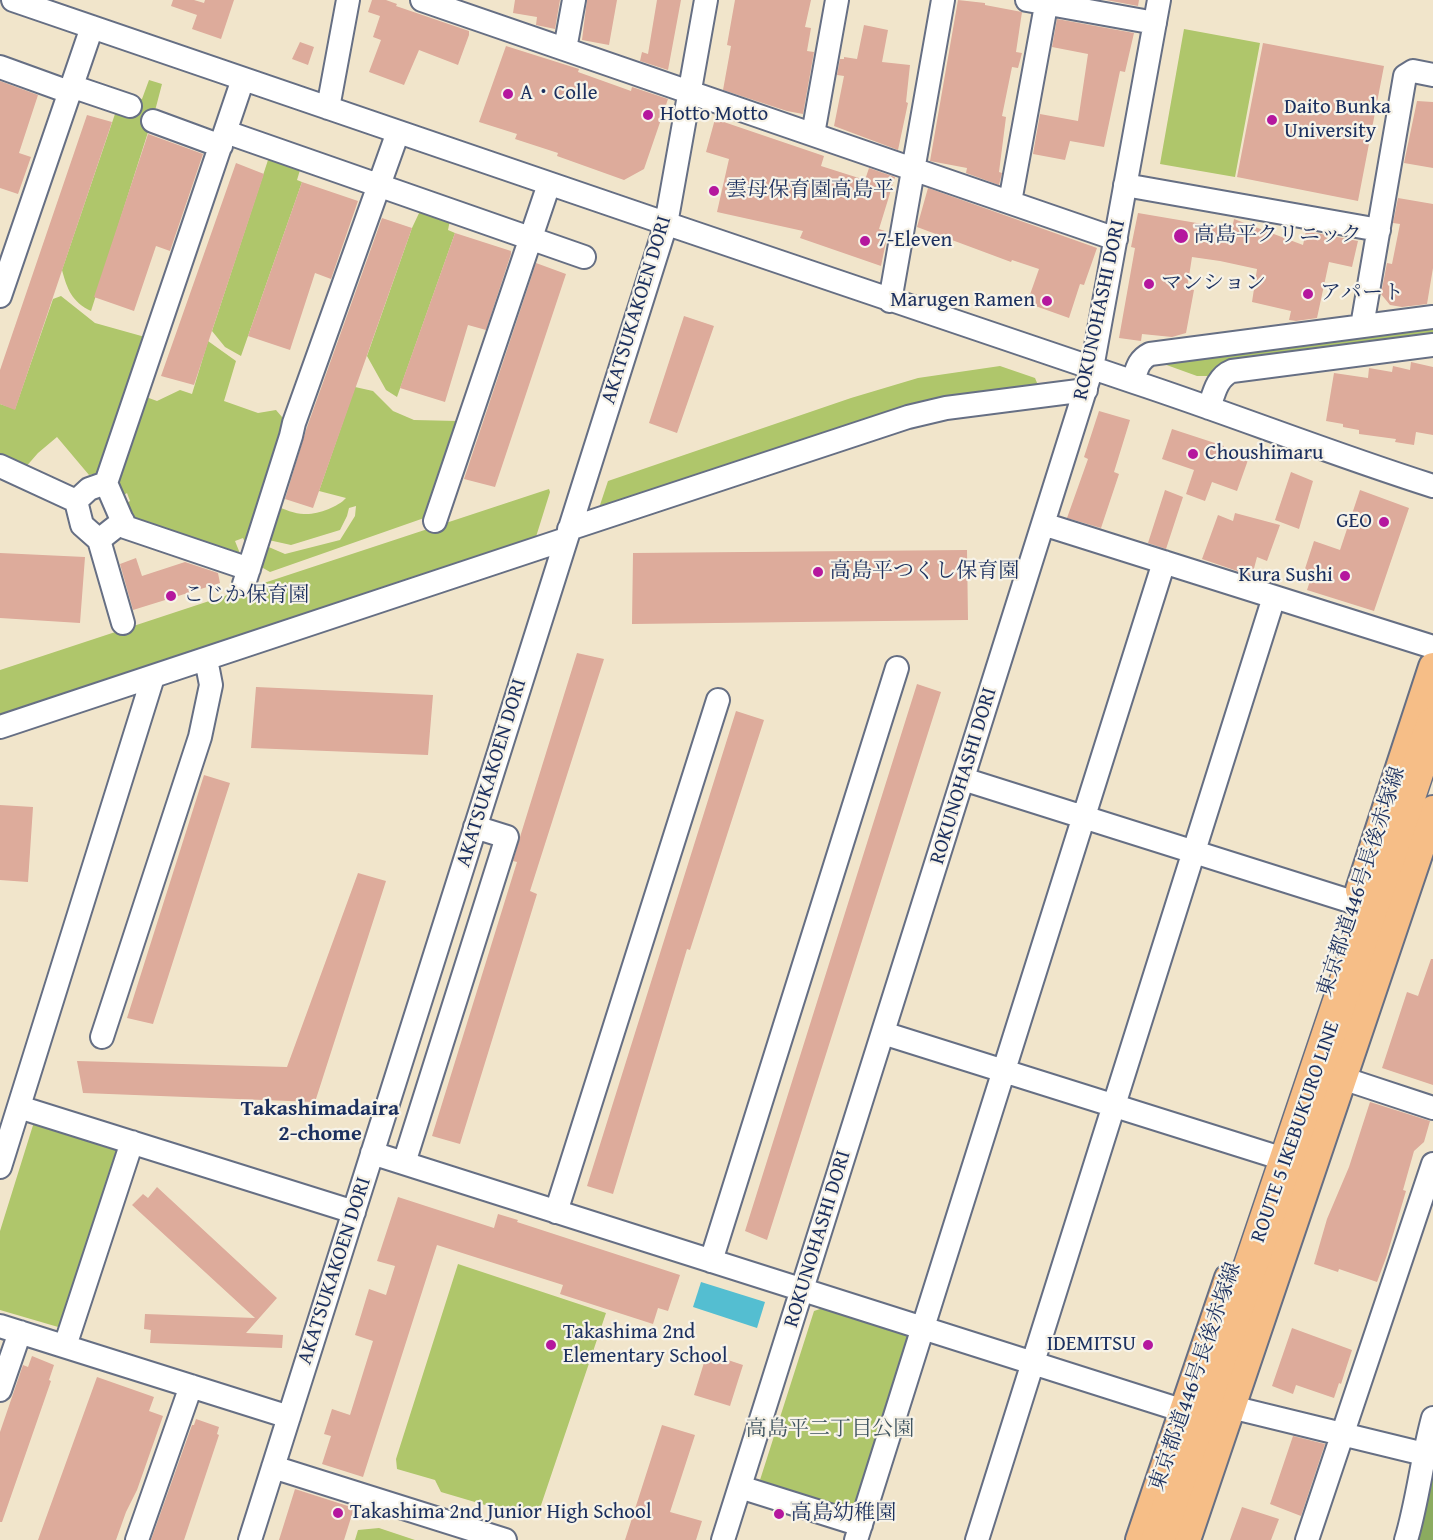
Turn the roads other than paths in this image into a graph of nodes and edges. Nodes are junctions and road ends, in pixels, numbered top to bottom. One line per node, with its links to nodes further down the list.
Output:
1 (13, 0): 12 (street)
2 (348, 0): 20 (street)
3 (422, 0): 10 (street)
4 (574, 0): 13 (street)
5 (706, 0): 18 (street, AKATSUKAKOEN DORI)
6 (837, 0): 23 (street)
7 (943, 0): 25 (street)
8 (1159, 0): 11 (street, ROKUNOHASHI DORI)
9 (1040, 1): 11 (street); 29 (street)
10 (455, 5): 13 (street)
11 (1155, 23): 28 (street, ROKUNOHASHI DORI)
12 (92, 27): 16 (street); 17 (street)
13 (565, 49): 18 (street)
14 (0, 67): 17 (street)
15 (1433, 75): 31 (street)
16 (243, 79): 20 (street); 24 (street)
17 (70, 89): 19 (street); 35 (street)
18 (689, 92): 23 (street); 30 (street, AKATSUKAKOEN DORI)
19 (130, 106)
20 (328, 108): 22 (street)
21 (153, 121): 24 (street)
22 (398, 132): 26 (street); 27 (street)
23 (813, 134): 25 (street)
24 (223, 139): 27 (street); 44 (street)
25 (913, 169): 29 (street); 36 (street)
26 (549, 184): 30 (street); 32 (street)
27 (379, 185): 32 (street); 47 (street)
28 (1125, 185): 31 (street); 33 (street, ROKUNOHASHI DORI)
29 (1010, 202): 33 (street)
30 (666, 224): 36 (street); 50 (street, AKATSUKAKOEN DORI)
31 (1378, 230): 38 (street)
32 (531, 238): 34 (street); 48 (street)
33 (1116, 239): 40 (street, ROKUNOHASHI DORI)
34 (584, 257)
35 (0, 296)
36 (890, 300): 40 (street)
37 (1433, 317): 38 (street)
38 (1362, 326): 41 (street)
39 (1433, 345): 42 (street)
40 (1089, 379): 41 (street); 49 (street, ROKUNOHASHI DORI); 50 (street)
41 (1133, 381): 42 (street)
42 (1209, 408): 45 (street)
43 (0, 466): 46 (street)
44 (106, 483): 46 (street); 47 (street)
45 (1433, 486)
46 (76, 501): 51 (street)
47 (123, 521): 51 (street)
48 (435, 521)
49 (1043, 524): 52 (street); 64 (street, ROKUNOHASHI DORI)
50 (567, 534): 56 (street); 67 (street, AKATSUKAKOEN DORI)
51 (99, 540): 54 (street)
52 (1164, 562): 53 (street); 66 (street)
53 (1274, 597): 55 (street); 68 (street)
54 (123, 623)
55 (1433, 647)
56 (206, 659): 59 (street); 71 (street)
57 (1433, 667): 69 (main road, 東京都道446号長後赤塚線)
58 (897, 668): 85 (street)
59 (153, 677): 62 (street); 75 (street)
60 (718, 700): 84 (street)
61 (1433, 724): 108 (highway, ROUTE 5 IKEBUKURO LINE)
62 (0, 728)
63 (1433, 769): 109 (highway, ROUTE 5 IKEBUKURO LINE)
64 (963, 778): 66 (street); 70 (street, ROKUNOHASHI DORI)
65 (1433, 810): 73 (main road, 東京都道446号長後赤塚線)
66 (1083, 816): 68 (street); 72 (street)
67 (475, 827): 78 (street, AKATSUKAKOEN DORI); 80 (street)
68 (1194, 851): 69 (street); 74 (street)
69 (1356, 903): 79 (main road, 東京都道446号長後赤塚線)
70 (883, 1033): 72 (street); 86 (street, ROKUNOHASHI DORI)
71 (102, 1036)
72 (1004, 1071): 74 (street); 87 (street)
73 (1342, 1078): 76 (street); 93 (main road, 東京都道446号長後赤塚線)
74 (1114, 1106): 79 (street); 90 (street)
75 (19, 1107): 77 (street); 82 (street)
76 (1433, 1108)
77 (132, 1142): 83 (street); 89 (street)
78 (372, 1153): 80 (street); 83 (street, AKATSUKAKOEN DORI)
79 (1271, 1155): 94 (main road, 東京都道446号長後赤塚線)
80 (404, 1163): 84 (street)
81 (1433, 1164): 97 (street)
82 (0, 1167)
83 (354, 1212): 95 (street, AKATSUKAKOEN DORI)
84 (556, 1212): 85 (street)
85 (711, 1261): 86 (street)
86 (802, 1290): 87 (street); 100 (street, ROKUNOHASHI DORI)
87 (923, 1327): 90 (street); 101 (street)
88 (10, 1329): 89 (street); 92 (street)
89 (65, 1346): 91 (street)
90 (1032, 1362): 94 (street); 106 (street)
91 (191, 1386): 95 (street); 102 (street)
92 (0, 1390)
93 (1231, 1407): 97 (street); 110 (main road, 東京都道446号長後赤塚線)
94 (1184, 1411): 107 (main road, 東京都道446号長後赤塚線)
95 (289, 1417): 99 (street, AKATSUKAKOEN DORI)
96 (1433, 1418): 98 (street)
97 (1342, 1434): 98 (street); 111 (street)
98 (1424, 1454): 112 (street)
99 (273, 1467): 103 (street, AKATSUKAKOEN DORI); 104 (street)
100 (740, 1487): 101 (street); 105 (street, ROKUNOHASHI DORI)
101 (858, 1533)
102 (137, 1540)
103 (250, 1540)
104 (505, 1540)
105 (723, 1540)
106 (977, 1540)
107 (1140, 1540)
108 (1158, 1540)
109 (1173, 1540)
110 (1186, 1540)
111 (1306, 1540)
112 (1406, 1540)

